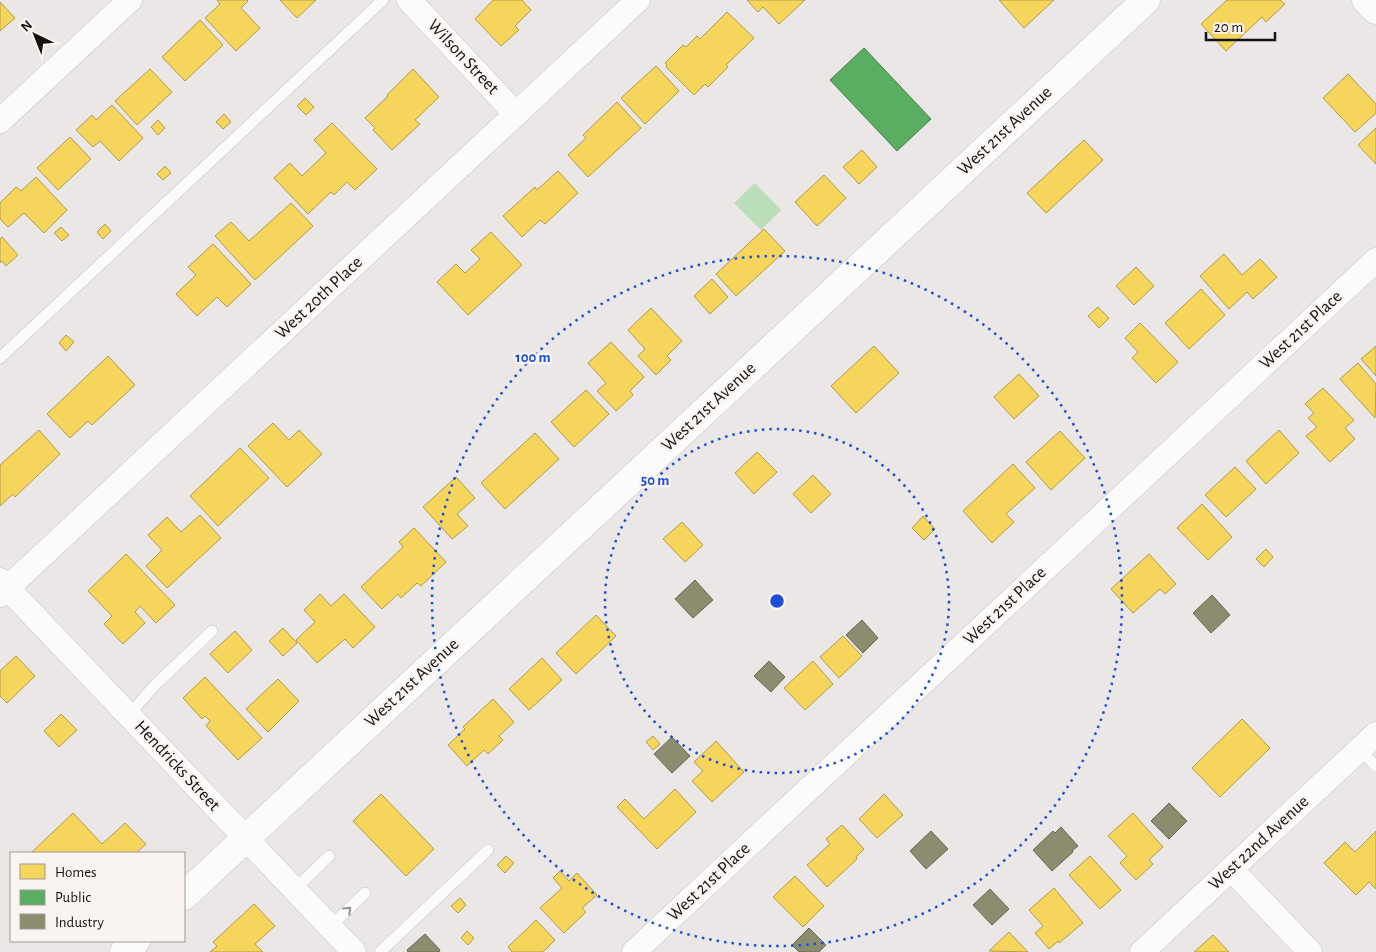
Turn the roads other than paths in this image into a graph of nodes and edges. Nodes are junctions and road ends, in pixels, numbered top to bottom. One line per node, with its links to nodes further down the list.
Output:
1 (130, 0): 9 (street)
2 (383, 0): 11 (lane)
3 (409, 0): 8 (street, Wilson Street)
4 (638, 0): 8 (street, West 20th Place)
5 (1146, 0): 17 (street, West 21st Avenue)
6 (1366, 0): 7 (street)
7 (1376, 10)
8 (516, 114): 12 (street, West 20th Place)
9 (0, 121)
10 (1374, 266): 29 (street, West 21st Place)
11 (0, 358)
12 (2, 587): 14 (street, Hendricks Street)
13 (212, 631): 14 (lane)
14 (129, 715): 17 (street, Hendricks Street)
15 (1368, 741): 16 (lane); 20 (street, West 22nd Avenue)
16 (1376, 766)
17 (246, 838): 21 (street, Hendricks Street); 23 (street, West 21st Avenue)
18 (488, 850): 28 (lane)
19 (330, 856): 21 (lane)
20 (1231, 869): 30 (street, West 22nd Avenue); 31 (street)
21 (294, 890): 24 (street, Hendricks Street)
22 (365, 893): 24 (lane, one-way to 22)
23 (185, 895)
24 (330, 927): 27 (street, Hendricks Street)
25 (135, 942): 26 (street)
26 (124, 952)
27 (354, 952)
28 (380, 952)
29 (634, 952)
30 (1142, 952)
31 (1310, 952)

